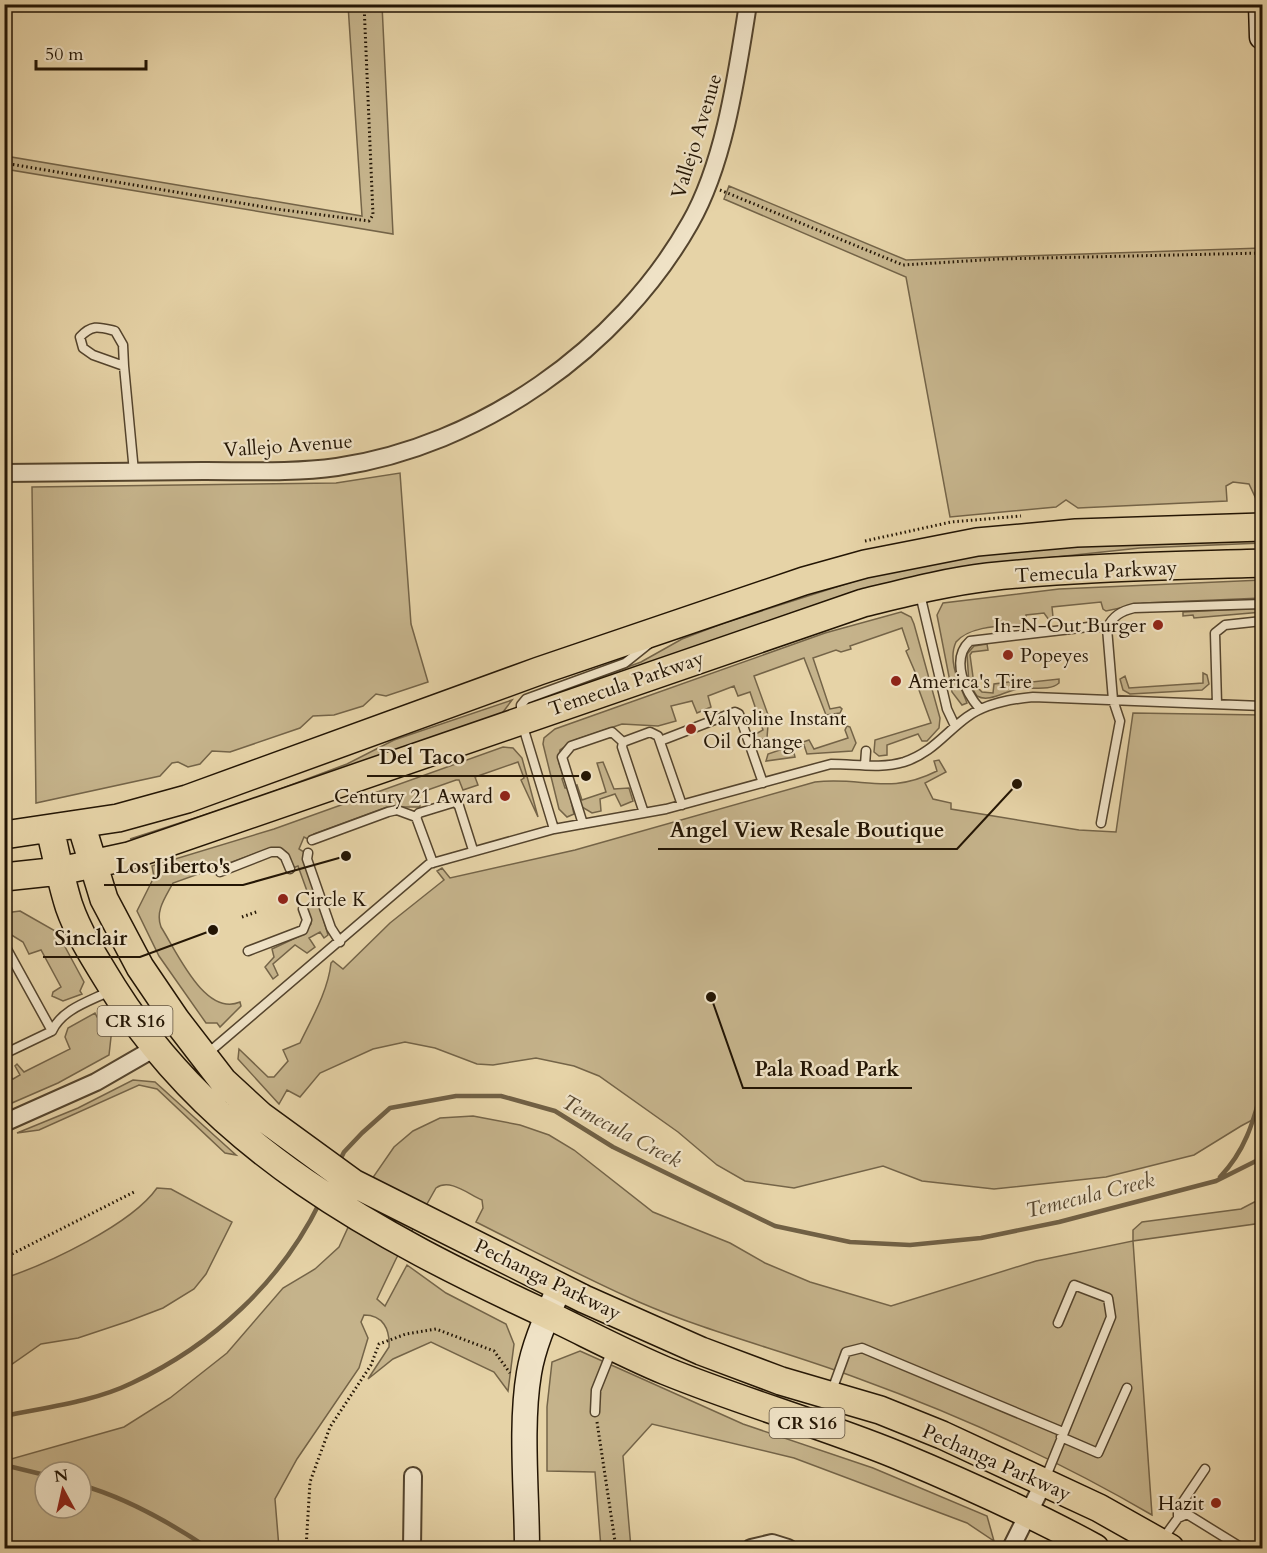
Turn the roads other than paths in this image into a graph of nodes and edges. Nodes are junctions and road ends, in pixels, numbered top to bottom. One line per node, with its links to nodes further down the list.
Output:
1 (748, 4): 5 (street, Vallejo Avenue)
2 (1261, 4): 3 (main road)
3 (1263, 37)
4 (124, 366): 4 (lane); 5 (lane)
5 (134, 472): 6 (street, Vallejo Avenue)
6 (4, 473)
7 (1263, 527): 13 (main road, Temecula Parkway)
8 (1263, 563): 9 (main road, Temecula Parkway)
9 (919, 589): 18 (main road, Temecula Parkway); 19 (lane)
10 (1263, 604): 12 (lane)
11 (1263, 621): 15 (lane)
12 (1107, 628): 14 (lane); 17 (lane)
13 (664, 629): 18 (lane); 29 (main road, Temecula Parkway)
14 (1113, 700): 15 (lane); 17 (lane); 28 (lane)
15 (1217, 704): 16 (lane)
16 (1263, 706)
17 (980, 709): 19 (lane)
18 (521, 720): 32 (lane); 38 (main road, Temecula Parkway)
19 (955, 726): 23 (lane)
20 (623, 741): 21 (lane); 26 (lane); 30 (lane)
21 (660, 741): 24 (lane); 25 (lane)
22 (866, 751): 23 (lane)
23 (865, 765): 24 (lane)
24 (763, 783): 25 (lane)
25 (682, 805): 26 (lane)
26 (644, 813): 30 (lane)
27 (416, 817): 34 (lane); 35 (lane); 37 (lane)
28 (1101, 823)
29 (81, 824): 31 (main road, Temecula Parkway); 38 (main road, Pechanga Parkway / CR S16)
30 (583, 824): 32 (lane)
31 (50, 829): 33 (main road, Temecula Parkway); 40 (main road, Pechanga Parkway / CR S16)
32 (554, 829): 35 (lane)
33 (4, 835)
34 (312, 840)
35 (473, 850): 37 (lane)
36 (308, 853): 44 (lane)
37 (433, 863): 44 (lane)
38 (93, 864): 40 (main road, Temecula Parkway); 51 (main road, Pechanga Parkway / CR S16)
39 (290, 869): 41 (lane)
40 (60, 871): 42 (main road, Temecula Parkway); 47 (main road, Pechanga Parkway / CR S16)
41 (220, 872)
42 (4, 877)
43 (303, 909): 46 (lane)
44 (340, 942): 51 (lane)
45 (4, 944): 48 (lane)
46 (248, 951)
47 (114, 989): 48 (lane); 49 (main road, Pechanga Parkway / CR S16)
48 (52, 1031): 50 (lane)
49 (154, 1048): 52 (street); 54 (main road, Pechanga Parkway / CR S16)
50 (4, 1054)
51 (204, 1056): 53 (main road, Pechanga Parkway / CR S16)
52 (4, 1123)
53 (560, 1286): 54 (main road); 58 (main road, Pechanga Parkway / CR S16)
54 (548, 1315): 56 (main road, Pechanga Parkway / CR S16); 68 (main road)
55 (1058, 1323): 60 (lane)
56 (614, 1347): 59 (lane); 64 (main road, Pechanga Parkway / CR S16)
57 (1127, 1388): 60 (lane)
58 (830, 1394): 60 (lane); 63 (main road, Pechanga Parkway / CR S16)
59 (595, 1412)
60 (1062, 1435): 63 (lane)
61 (1205, 1469): 65 (lane)
62 (413, 1476): 67 (street)
63 (1044, 1482): 64 (street); 66 (main road, Pechanga Parkway / CR S16)
64 (1028, 1514): 71 (street); 72 (main road, Pechanga Parkway / CR S16)
65 (1178, 1518): 66 (lane); 73 (lane)
66 (1165, 1545)
67 (412, 1548)
68 (527, 1548)
69 (751, 1548): 70 (street)
70 (788, 1548)
71 (1011, 1548)
72 (1095, 1548)
73 (1242, 1548)

